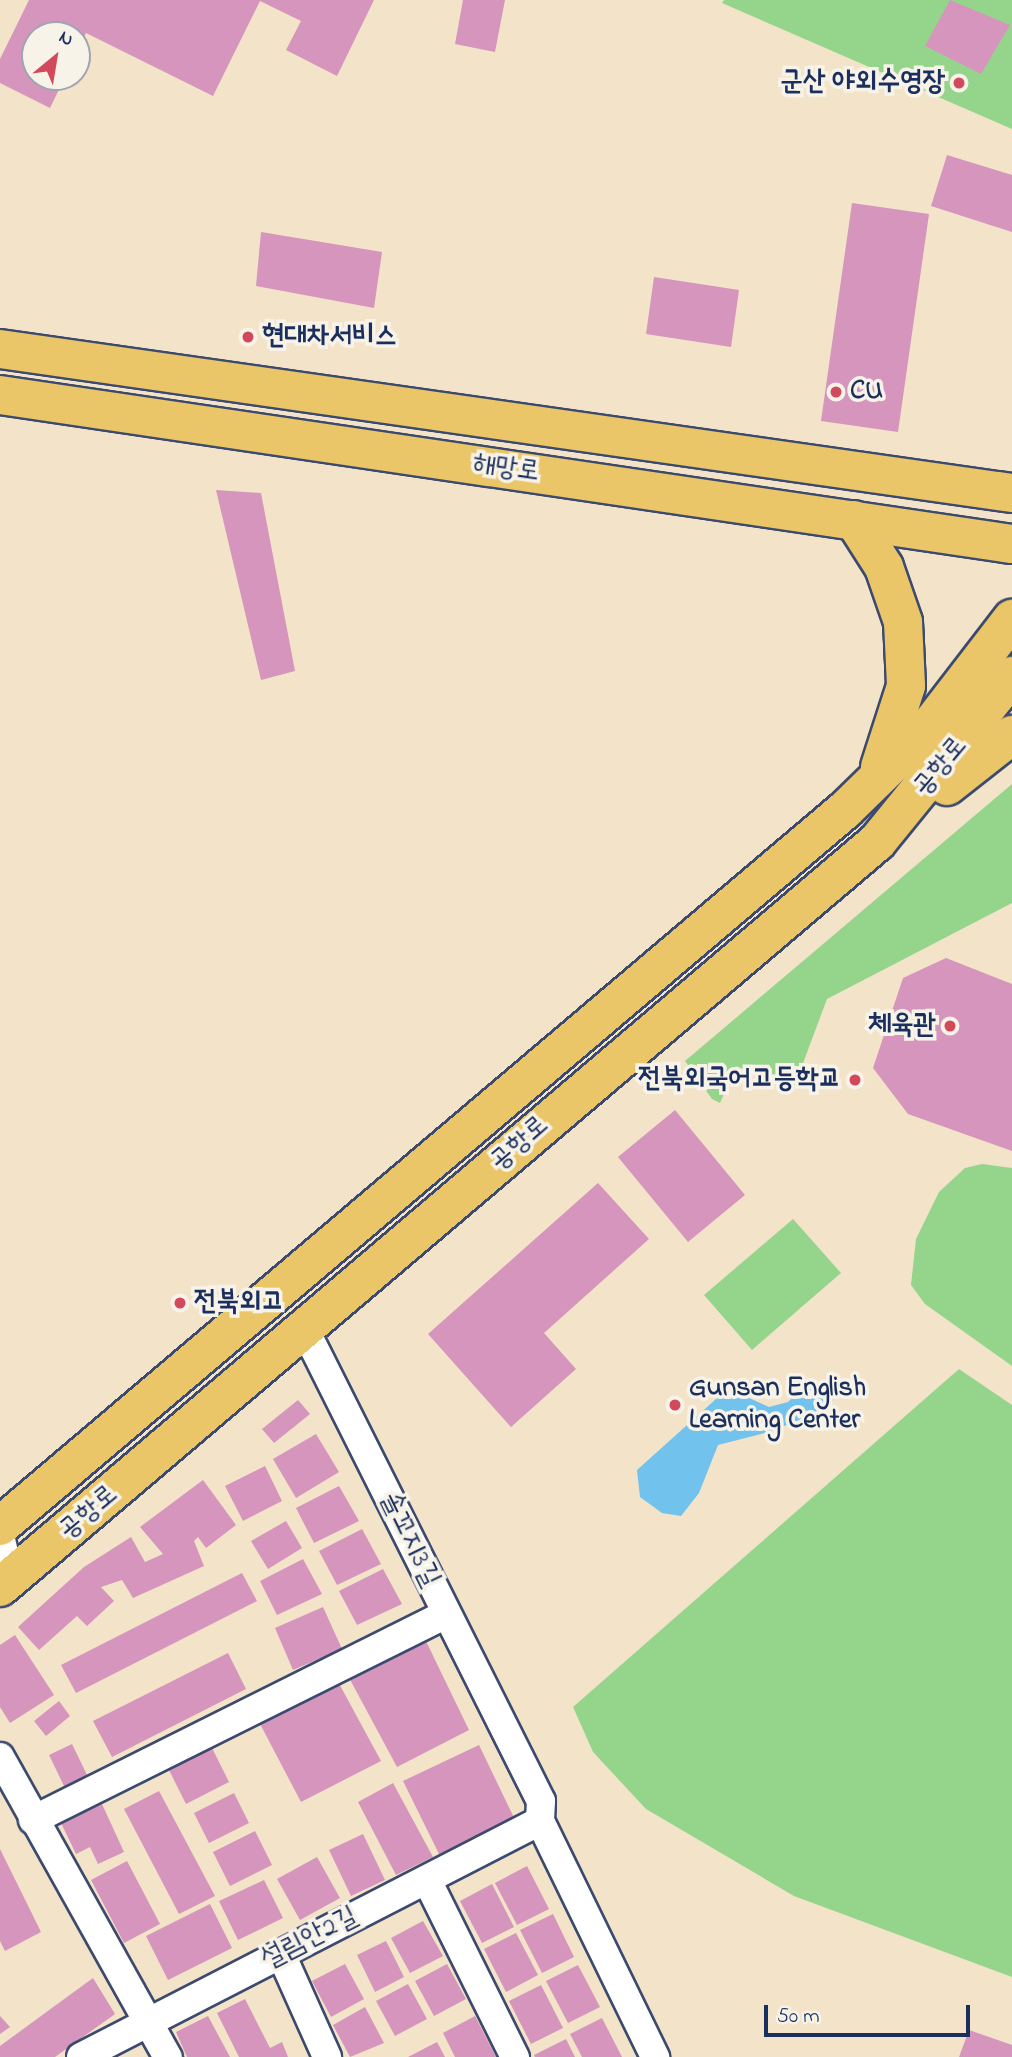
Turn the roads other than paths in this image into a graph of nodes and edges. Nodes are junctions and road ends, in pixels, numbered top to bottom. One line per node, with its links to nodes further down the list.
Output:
1 (0, 349): 3 (main road, 해망로)
2 (0, 395): 4 (main road, 해망로)
3 (1012, 493)
4 (854, 520): 5 (main road, 해망로); 9 (main road)
5 (1012, 544)
6 (1012, 619): 9 (main road, 공항로)
7 (1012, 676): 10 (main road, 공항로)
8 (1012, 735): 10 (main road)
9 (874, 782): 12 (main road, 공항로)
10 (877, 842): 11 (main road, 공항로)
11 (305, 1330): 14 (main road, 공항로); 15 (street, 솔꼬지3길)
12 (0, 1526)
13 (0, 1535): 14 (street)
14 (5, 1583)
15 (446, 1614): 17 (street); 18 (street, 솔꼬지3길)
16 (0, 1757): 17 (street)
17 (33, 1820): 21 (street)
18 (540, 1821): 19 (street, 설림안2길); 26 (street, 솔꼬지3길)
19 (426, 1880): 20 (street, 설림안2길); 25 (street)
20 (281, 1954): 21 (street, 설림안2길); 24 (street)
21 (152, 2019): 22 (street, 설림안2길); 23 (street)
22 (81, 2057)
23 (168, 2057)
24 (327, 2057)
25 (515, 2057)
26 (655, 2057)

